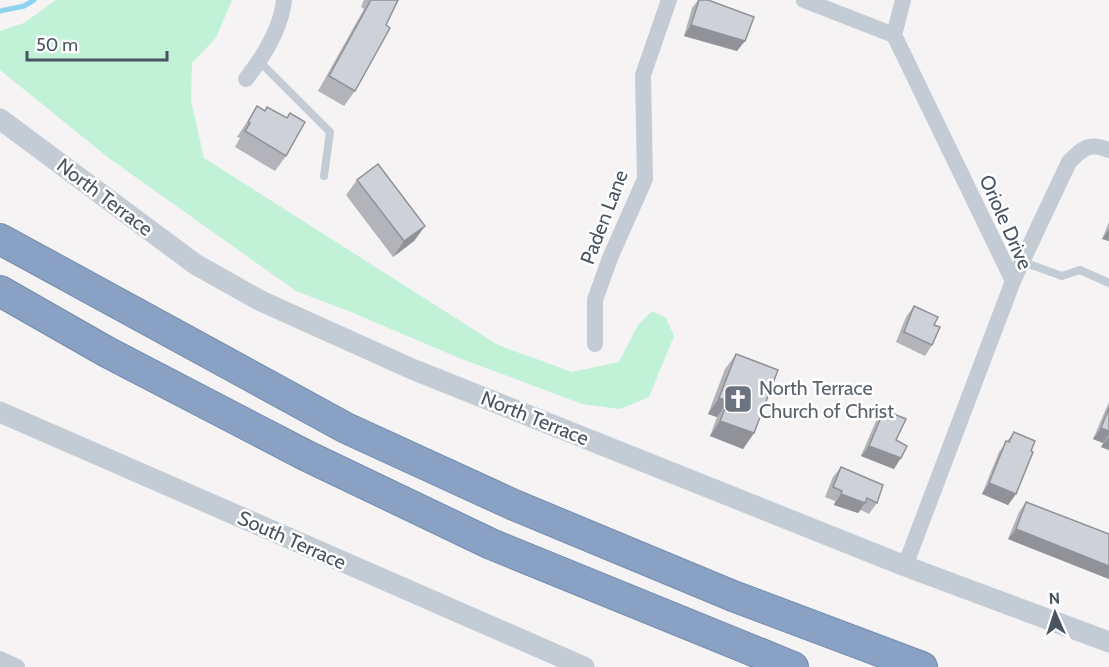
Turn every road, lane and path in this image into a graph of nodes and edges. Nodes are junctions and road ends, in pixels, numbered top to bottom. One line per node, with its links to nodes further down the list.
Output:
1 (284, 0): 6 (street)
2 (669, 0): 16 (street, Paden Lane)
3 (804, 0): 5 (street)
4 (903, 0): 5 (street)
5 (894, 35): 13 (street, Oriole Drive)
6 (260, 62): 7 (street); 10 (lane)
7 (246, 79)
8 (0, 119): 18 (street, North Terrace)
9 (1109, 150): 12 (street)
10 (324, 176)
11 (0, 239): 24 (highway)
12 (1023, 262): 13 (street); 14 (lane)
13 (1013, 281): 18 (street, Oriole Drive)
14 (1109, 283)
15 (0, 291): 23 (highway)
16 (595, 344)
17 (0, 412): 22 (street, South Terrace)
18 (905, 567): 19 (street, North Terrace)
19 (1109, 642)
20 (0, 659): 21 (street)
21 (17, 667)
22 (584, 667)
23 (793, 667)
24 (922, 667)

